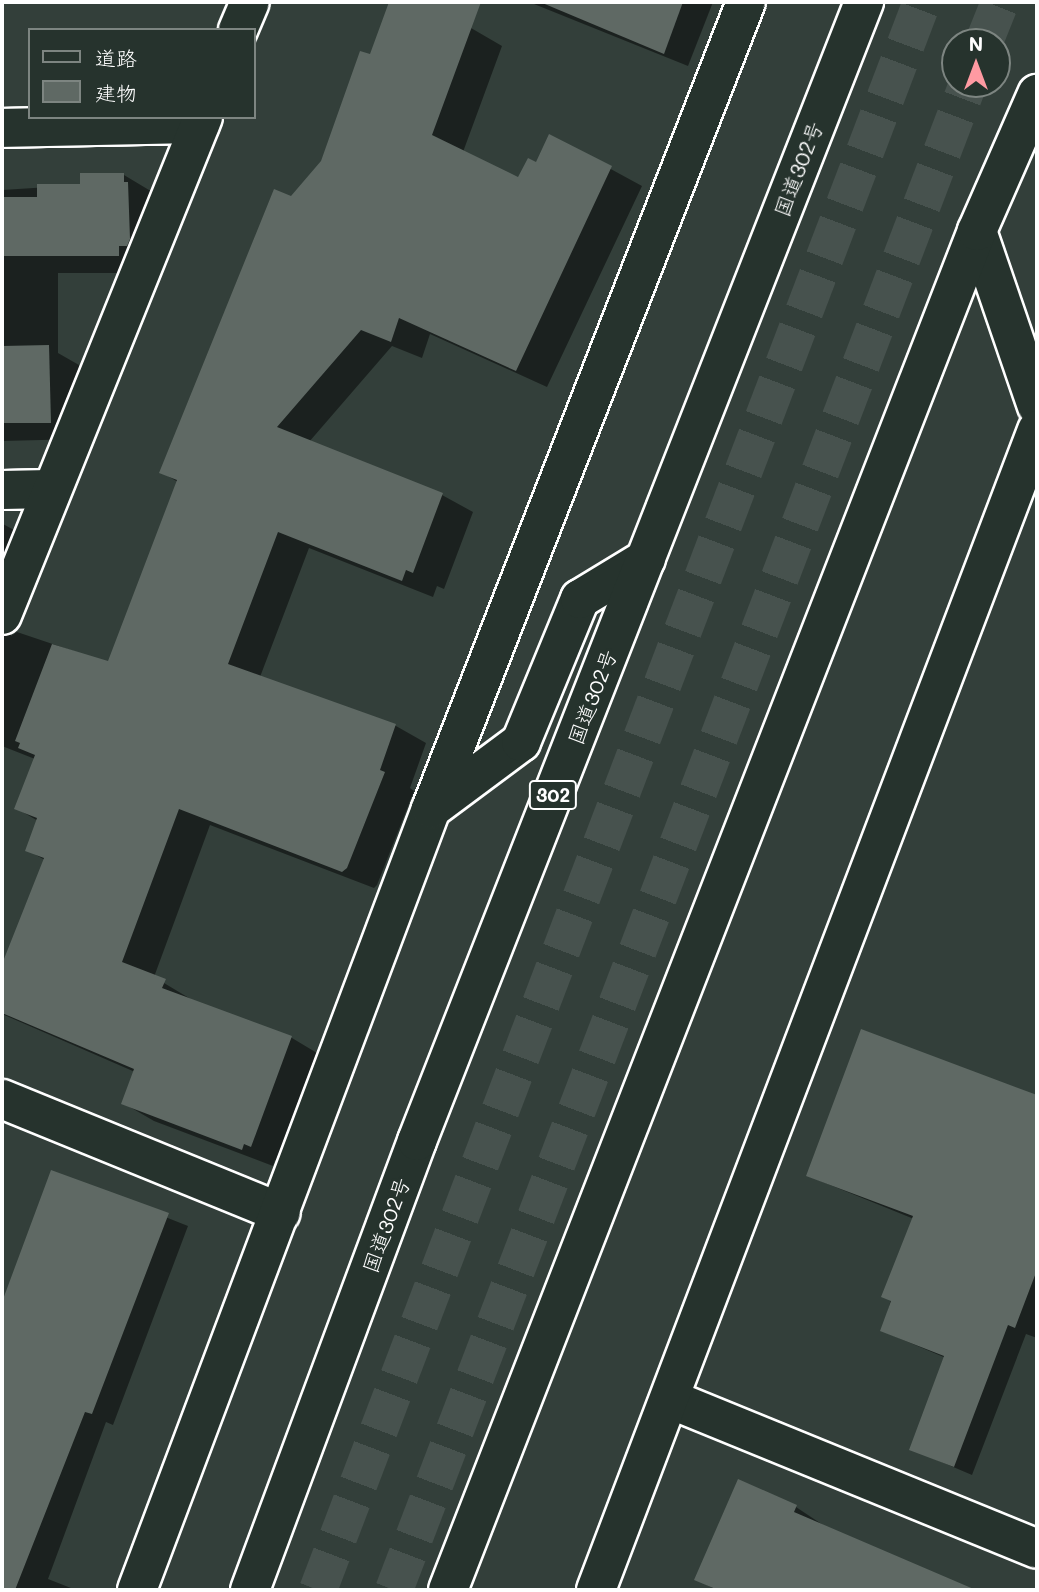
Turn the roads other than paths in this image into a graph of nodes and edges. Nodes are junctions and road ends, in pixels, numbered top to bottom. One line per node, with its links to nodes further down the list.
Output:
1 (250, 2): 4 (main road)
2 (746, 2): 15 (main road)
3 (864, 2): 13 (main road, 国道302号 / 302)
4 (239, 28)
5 (1037, 94): 8 (main road)
6 (201, 120): 7 (main road); 11 (main road)
7 (2, 128)
8 (977, 231): 9 (main road); 22 (main road)
9 (1037, 406)
10 (1037, 430): 18 (main road)
11 (50, 489): 12 (main road); 14 (main road)
12 (2, 491)
13 (646, 559): 15 (main road); 21 (main road, 国道302号 / 302)
14 (2, 615)
15 (432, 809): 17 (main road)
16 (2, 1099): 17 (main road)
17 (281, 1213): 20 (main road)
18 (670, 1399): 19 (main road); 23 (main road)
19 (1037, 1549)
20 (137, 1590)
21 (250, 1590)
22 (448, 1590)
23 (596, 1590)

